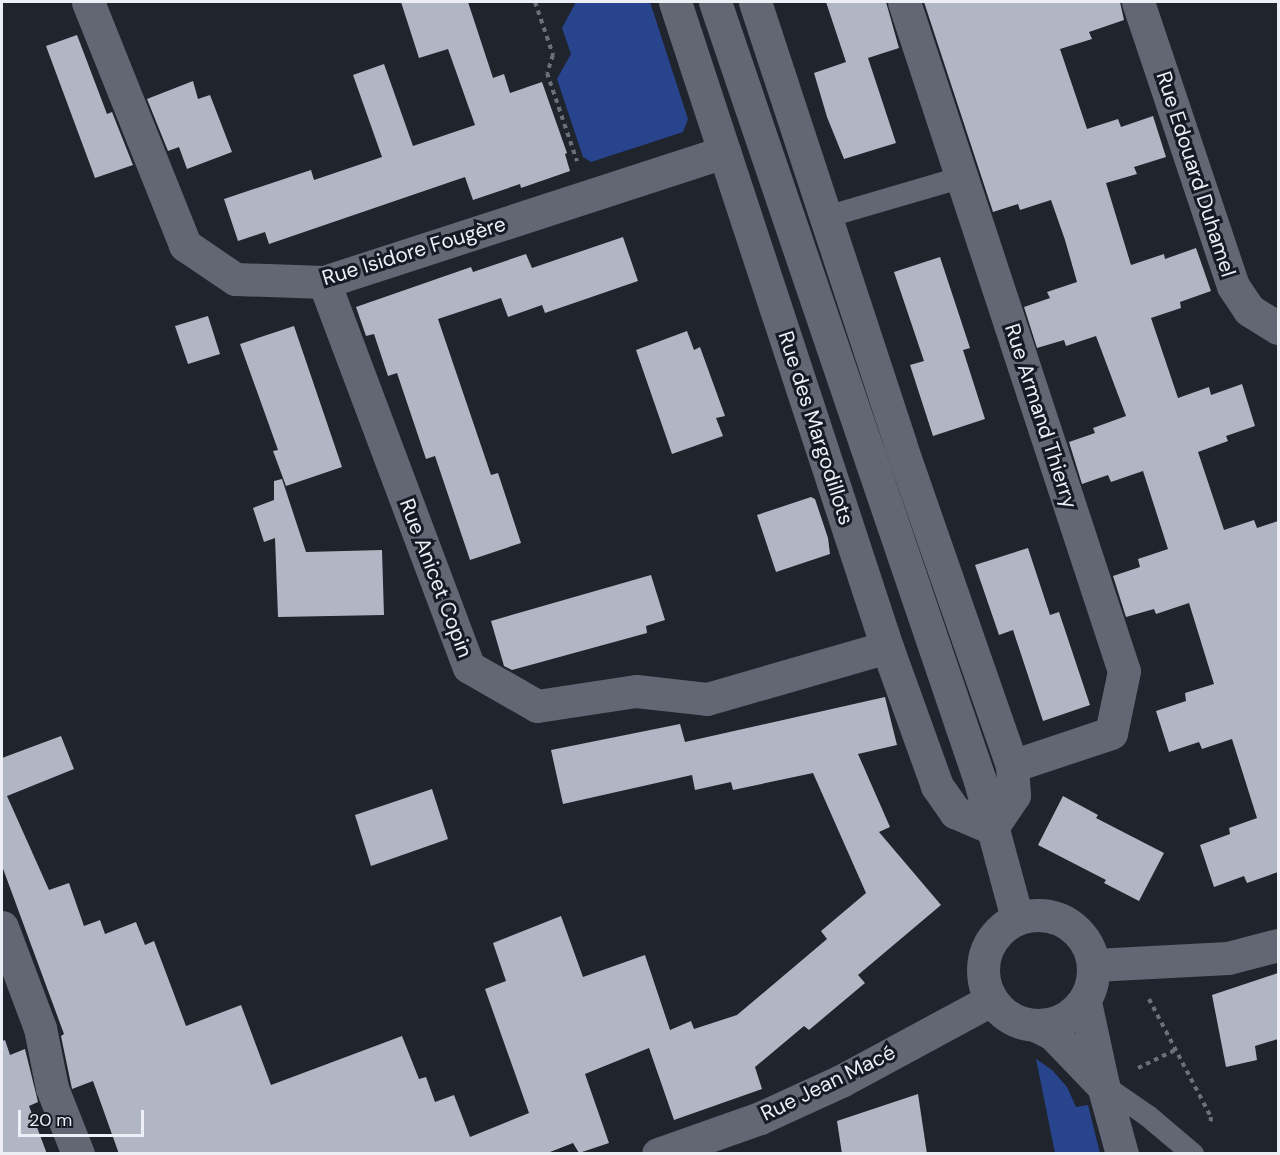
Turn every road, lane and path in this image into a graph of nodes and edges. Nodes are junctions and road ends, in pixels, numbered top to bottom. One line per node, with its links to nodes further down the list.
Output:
1 (88, 2): 12 (street, Rue Isidore Fougère)
2 (535, 2): 10 (path)
3 (675, 2): 8 (street, Rue des Margodillots)
4 (715, 2): 16 (street, Rue des Margodillots)
5 (755, 2): 11 (street)
6 (904, 2): 9 (street, Rue Armand Thierry)
7 (1138, 2): 13 (street, Rue Edouard Duhamel)
8 (724, 152): 10 (street, Rue Isidore Fougère); 14 (street, Rue des Margodillots)
9 (963, 177): 11 (lane); 15 (street, Rue Armand Thierry)
10 (589, 196): 12 (street, Rue Isidore Fougère)
11 (826, 217): 15 (street)
12 (324, 282): 14 (street, Rue Anicet Copin)
13 (1278, 328)
14 (887, 647): 16 (street, Rue des Margodillots)
15 (1012, 766): 16 (street)
16 (992, 828): 17 (street, Rue des Margodillots)
17 (1017, 918): 21 (street); 22 (street)
18 (2, 927): 27 (street)
19 (1278, 945): 20 (street)
20 (1145, 964): 21 (street); 26 (path)
21 (1094, 965): 23 (street)
22 (991, 1000): 24 (street); 28 (street, Rue Jean Macé)
23 (1085, 1002): 24 (street); 25 (street)
24 (1036, 1026): 25 (street)
25 (1103, 1085): 29 (street); 30 (lane)
26 (1208, 1135)
27 (78, 1154)
28 (658, 1154)
29 (1122, 1154)
30 (1193, 1154)

